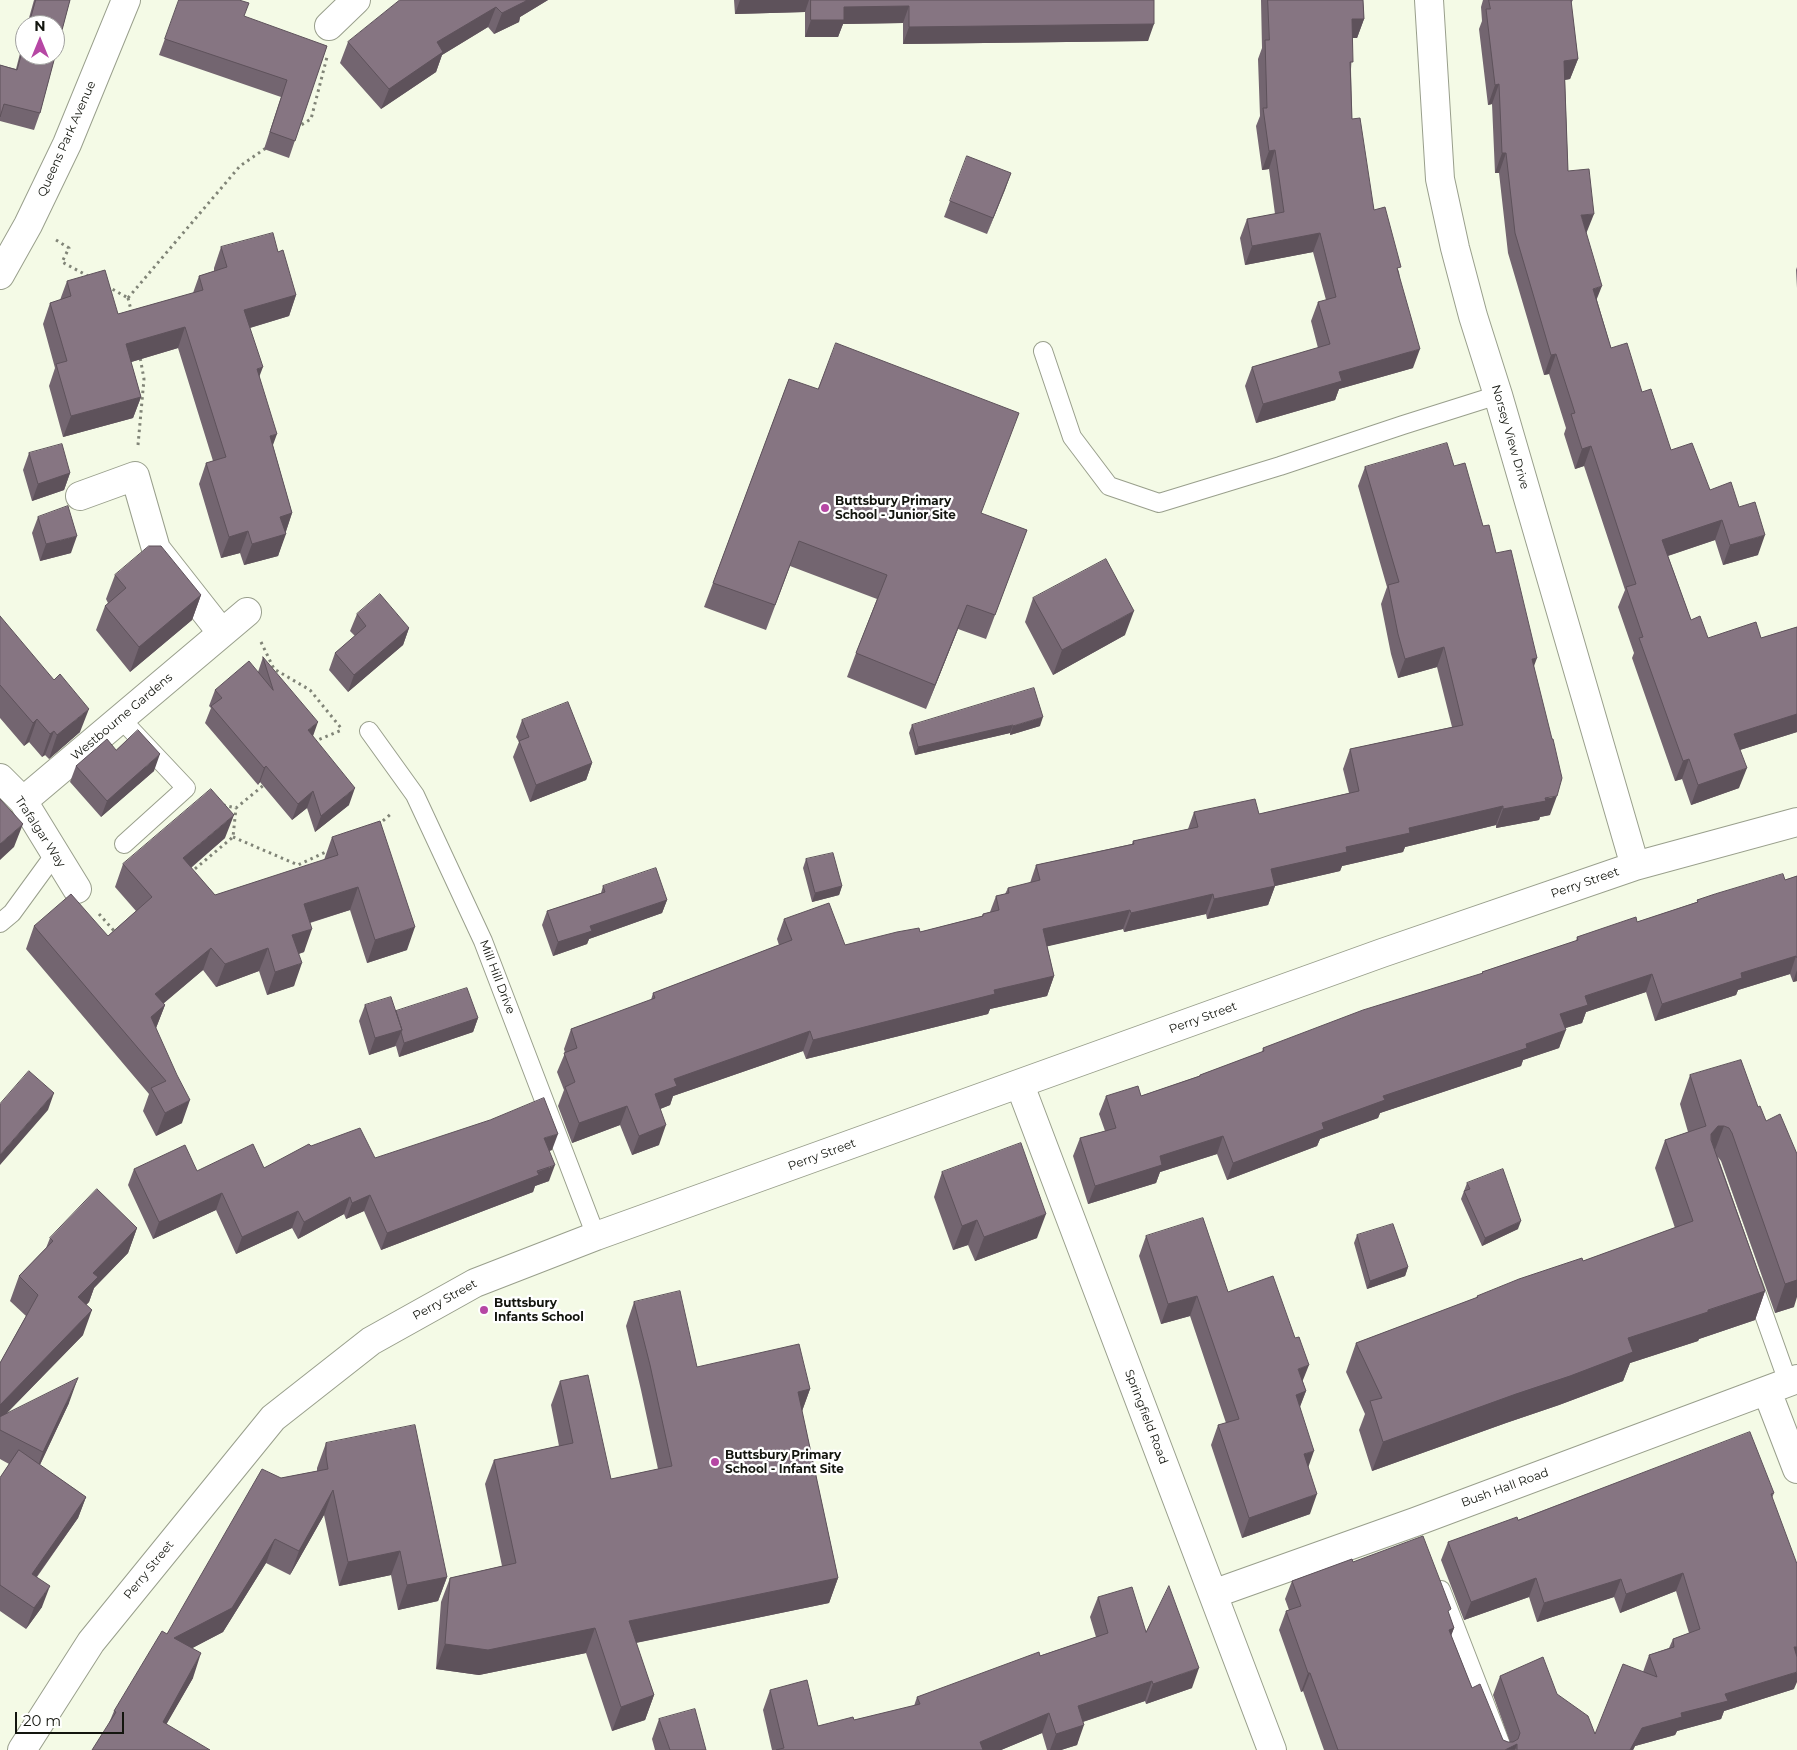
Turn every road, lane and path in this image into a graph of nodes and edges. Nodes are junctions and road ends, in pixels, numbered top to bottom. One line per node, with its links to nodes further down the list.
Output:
1 (126, 0): 7 (street, Queens Park Avenue)
2 (356, 0): 4 (street)
3 (1429, 0): 15 (street, Norsey View Drive)
4 (329, 26): 5 (path)
5 (289, 133)
6 (268, 147): 11 (path)
7 (28, 225): 8 (street, Queens Park Avenue); 9 (path)
8 (0, 275)
9 (95, 280)
10 (103, 284): 11 (path)
11 (128, 298): 12 (path)
12 (132, 316)
13 (1043, 351): 15 (lane)
14 (139, 352): 16 (path)
15 (1498, 395): 36 (street, Norsey View Drive)
16 (135, 476): 17 (street); 19 (street)
17 (80, 496)
18 (247, 612): 19 (street, Westbourne Gardens); 21 (path)
19 (222, 633): 20 (street, Westbourne Gardens)
20 (121, 719): 27 (street, Westbourne Gardens); 33 (lane)
21 (342, 729): 22 (path); 23 (path)
22 (369, 731): 26 (lane, Mill Hill Drive)
23 (311, 746)
24 (0, 778): 27 (street, Trafalgar Way)
25 (266, 783): 29 (path)
26 (415, 795): 31 (path); 42 (lane, Mill Hill Drive)
27 (23, 801): 35 (street, Trafalgar Way)
28 (219, 805): 29 (path)
29 (236, 808): 32 (path)
30 (1797, 822): 36 (street, Perry Street)
31 (372, 829)
32 (233, 837): 34 (path); 37 (path)
33 (124, 844)
34 (332, 850)
35 (55, 854): 38 (street, Trafalgar Way); 39 (lane)
36 (1635, 866): 41 (street, Perry Street)
37 (189, 873)
38 (77, 889): 40 (path)
39 (0, 923)
40 (117, 934)
41 (1020, 1084): 42 (street, Perry Street); 47 (street, Springfield Road)
42 (596, 1236): 49 (street, Perry Street)
43 (1748, 1269): 44 (lane)
44 (1784, 1384): 45 (street); 47 (street, Bush Hall Road)
45 (1797, 1470)
46 (1436, 1576): 50 (lane)
47 (1213, 1594): 48 (street, Springfield Road)
48 (1264, 1748)
49 (22, 1750)
50 (1503, 1750)

